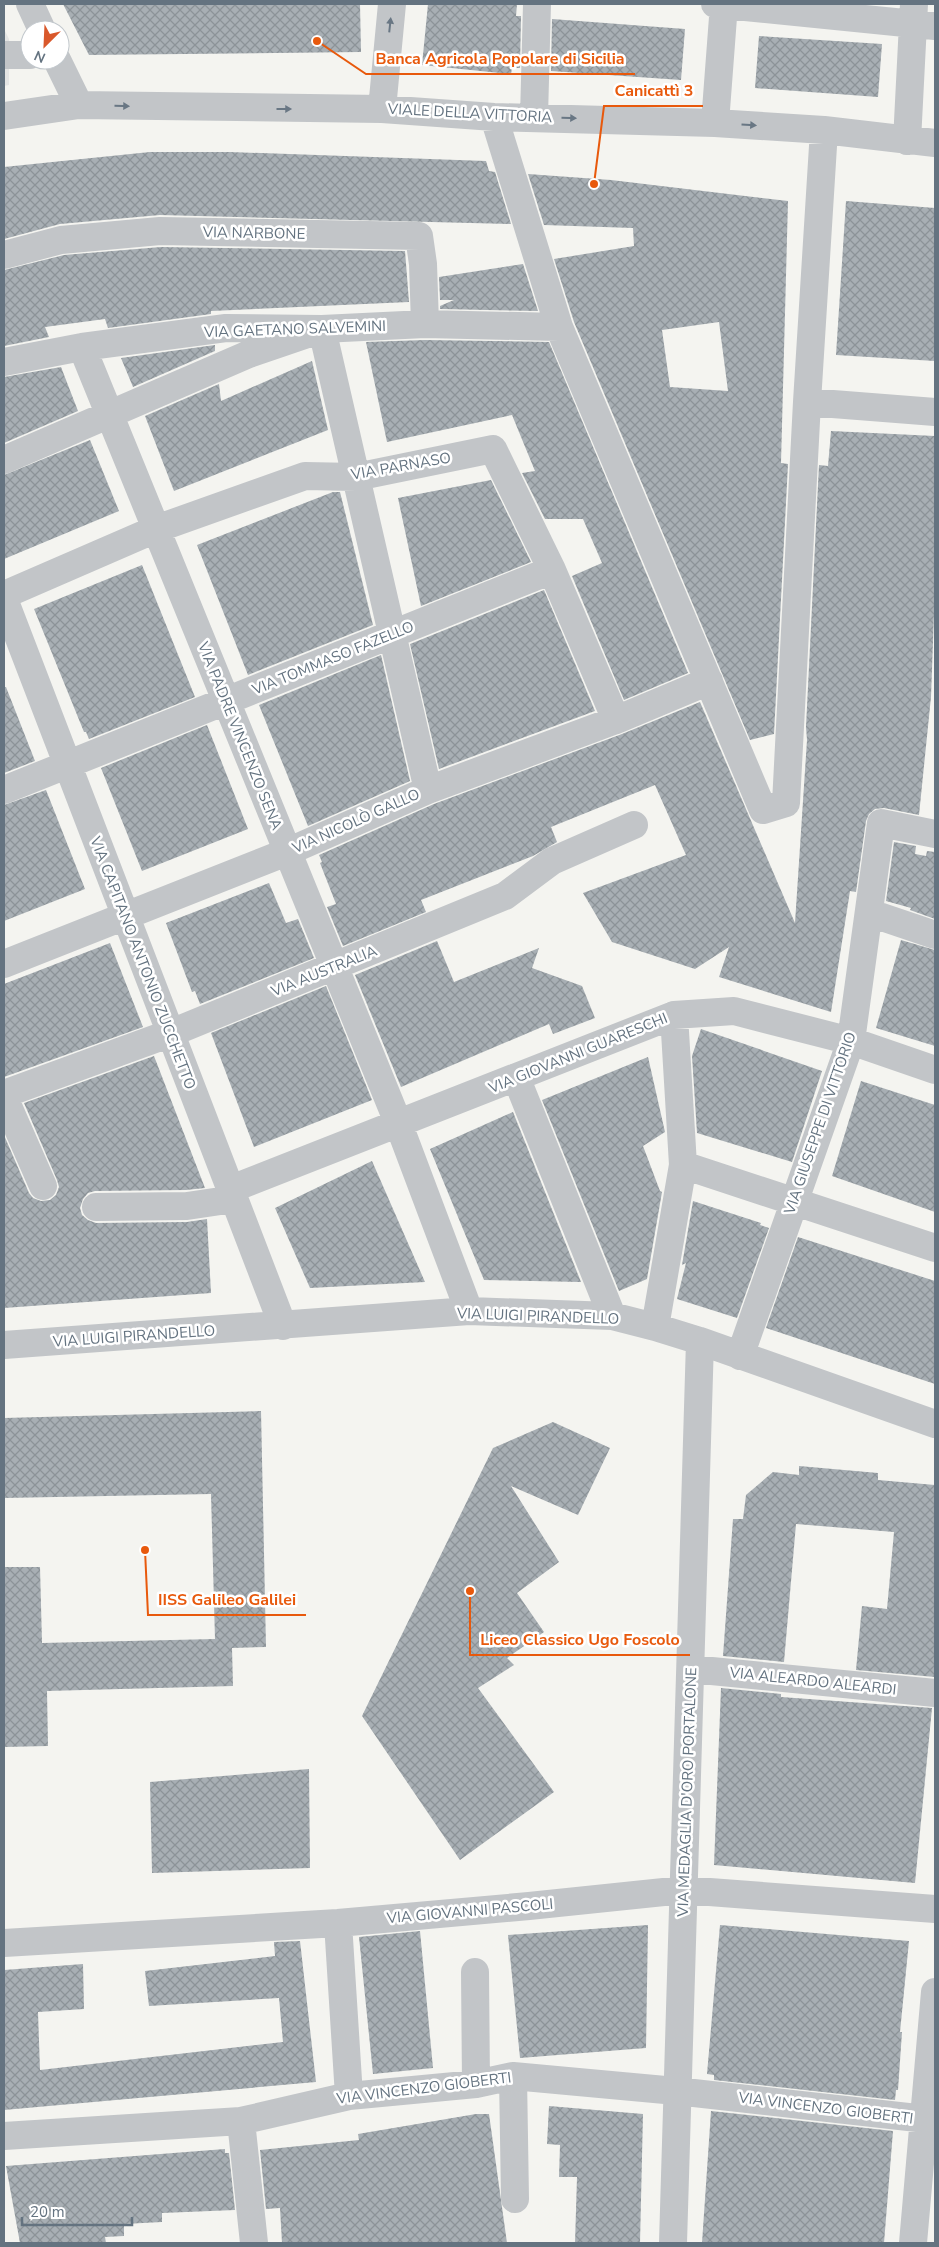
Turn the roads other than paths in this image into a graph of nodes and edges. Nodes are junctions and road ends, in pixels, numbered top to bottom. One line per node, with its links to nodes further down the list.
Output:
1 (30, 4): 6 (street)
2 (392, 4): 11 (street, one-way to 2)
3 (537, 4): 14 (street)
4 (720, 4): 5 (street); 15 (street)
5 (921, 18): 17 (street)
6 (37, 20)
7 (4, 55): 8 (street)
8 (20, 56)
9 (62, 70): 10 (street)
10 (79, 105): 11 (street, VIALE DELLA VITTORIA, one-way to 11); 12 (street, VIALE DELLA VITTORIA)
11 (382, 108): 13 (street, VIALE DELLA VITTORIA)
12 (4, 116)
13 (494, 117): 14 (street, VIALE DELLA VITTORIA); 21 (street)
14 (534, 117): 15 (street, VIALE DELLA VITTORIA, one-way to 15)
15 (715, 123): 16 (street, VIALE DELLA VITTORIA, one-way to 16)
16 (824, 130): 17 (street, VIALE DELLA VITTORIA); 25 (street)
17 (907, 141): 18 (street, VIALE DELLA VITTORIA)
18 (935, 143)
19 (4, 255): 20 (street, VIA NARBONE)
20 (425, 324): 21 (street, VIA GAETANO SALVEMINI); 22 (street, VIA GAETANO SALVEMINI)
21 (559, 327): 35 (street)
22 (322, 329): 23 (street, VIA GAETANO SALVEMINI); 27 (street); 29 (street)
23 (82, 347): 24 (street, VIA GAETANO SALVEMINI); 27 (street, VIA PADRE VINCENZO SENA)
24 (4, 362)
25 (807, 402): 26 (street); 35 (street)
26 (935, 412)
27 (110, 416): 28 (street); 30 (street, VIA PADRE VINCENZO SENA)
28 (4, 460)
29 (356, 476): 30 (street, VIA PARNASO); 31 (street, VIA PARNASO); 34 (street)
30 (156, 529): 32 (street, VIA PARNASO); 36 (street, VIA PADRE VINCENZO SENA)
31 (552, 570): 34 (street, VIA TOMMASO FAZELLO); 37 (street, VIA PARNASO)
32 (4, 595)
33 (4, 600): 38 (street, VIA CAPITANO ANTONIO ZUCCHETTO)
34 (391, 634): 36 (street, VIA TOMMASO FAZELLO); 40 (street)
35 (710, 681): 37 (street, VIA NICOLÒ GALLO)
36 (226, 701): 38 (street, VIA TOMMASO FAZELLO); 43 (street, VIA PADRE VINCENZO SENA)
37 (616, 720): 40 (street, VIA NICOLÒ GALLO)
38 (67, 765): 39 (street, VIA TOMMASO FAZELLO); 45 (street, VIA CAPITANO ANTONIO ZUCCHETTO)
39 (4, 790)
40 (428, 790): 43 (street, VIA NICOLÒ GALLO)
41 (634, 825): 48 (street, VIA AUSTRALIA)
42 (935, 834): 44 (street, VIA GIUSEPPE DI VITTORIO)
43 (287, 852): 45 (street, VIA NICOLÒ GALLO); 48 (street, VIA PADRE VINCENZO SENA)
44 (870, 913): 46 (street); 51 (street, VIA GIUSEPPE DI VITTORIO)
45 (126, 916): 47 (street, VIA NICOLÒ GALLO); 50 (street, VIA CAPITANO ANTONIO ZUCCHETTO)
46 (935, 935)
47 (4, 964)
48 (334, 967): 50 (street, VIA AUSTRALIA); 55 (street, VIA PADRE VINCENZO SENA)
49 (674, 1015): 51 (street, VIA GIOVANNI GUARESCHI); 53 (street, VIA GIOVANNI GUARESCHI); 56 (street)
50 (171, 1033): 54 (street, VIA AUSTRALIA); 58 (street, VIA CAPITANO ANTONIO ZUCCHETTO)
51 (851, 1041): 52 (street, VIA GIOVANNI GUARESCHI); 59 (street, VIA GIUSEPPE DI VITTORIO)
52 (935, 1070)
53 (516, 1077): 55 (street, VIA GIOVANNI GUARESCHI); 63 (street)
54 (4, 1095): 57 (street)
55 (399, 1125): 58 (street, VIA GIOVANNI GUARESCHI); 62 (street, VIA PADRE VINCENZO SENA)
56 (683, 1165): 59 (street); 65 (street)
57 (43, 1186)
58 (232, 1194): 60 (street, VIA GIOVANNI GUARESCHI); 64 (street, VIA CAPITANO ANTONIO ZUCCHETTO)
59 (794, 1202): 61 (street); 68 (street, VIA GIUSEPPE DI VITTORIO)
60 (96, 1207)
61 (935, 1248)
62 (469, 1311): 63 (street, VIA LUIGI PIRANDELLO); 64 (street, VIA LUIGI PIRANDELLO)
63 (612, 1316): 65 (street, VIA LUIGI PIRANDELLO)
64 (284, 1326): 67 (street, VIA LUIGI PIRANDELLO)
65 (654, 1327): 66 (street, VIA LUIGI PIRANDELLO)
66 (700, 1342): 68 (street, VIA LUIGI PIRANDELLO); 70 (street, VIA MEDAGLIA D'ORO PORTALONE)
67 (4, 1345)
68 (740, 1356): 69 (street, VIA LUIGI PIRANDELLO)
69 (935, 1424)
70 (691, 1669): 71 (street, VIA ALEARDO ALEARDI); 72 (street, VIA MEDAGLIA D'ORO PORTALONE)
71 (935, 1693)
72 (684, 1890): 73 (street, VIA GIOVANNI PASCOLI); 74 (street, VIA GIOVANNI PASCOLI); 80 (street, VIA MEDAGLIA D'ORO PORTALONE)
73 (935, 1909)
74 (338, 1923): 75 (street, VIA GIOVANNI PASCOLI); 81 (street)
75 (4, 1943)
76 (475, 1972): 79 (street)
77 (935, 1992): 82 (street)
78 (513, 2076): 79 (street, VIA VINCENZO GIOBERTI); 80 (street, VIA VINCENZO GIOBERTI); 85 (street)
79 (476, 2084): 81 (street, VIA VINCENZO GIOBERTI)
80 (676, 2091): 82 (street, VIA VINCENZO GIOBERTI); 87 (street, VIA MEDAGLIA D'ORO PORTALONE)
81 (349, 2096): 83 (street, VIA VINCENZO GIOBERTI)
82 (929, 2120): 88 (street)
83 (242, 2121): 84 (street, VIA VINCENZO GIOBERTI); 86 (street)
84 (4, 2136)
85 (515, 2199)
86 (254, 2243)
87 (673, 2243)
88 (913, 2243)

